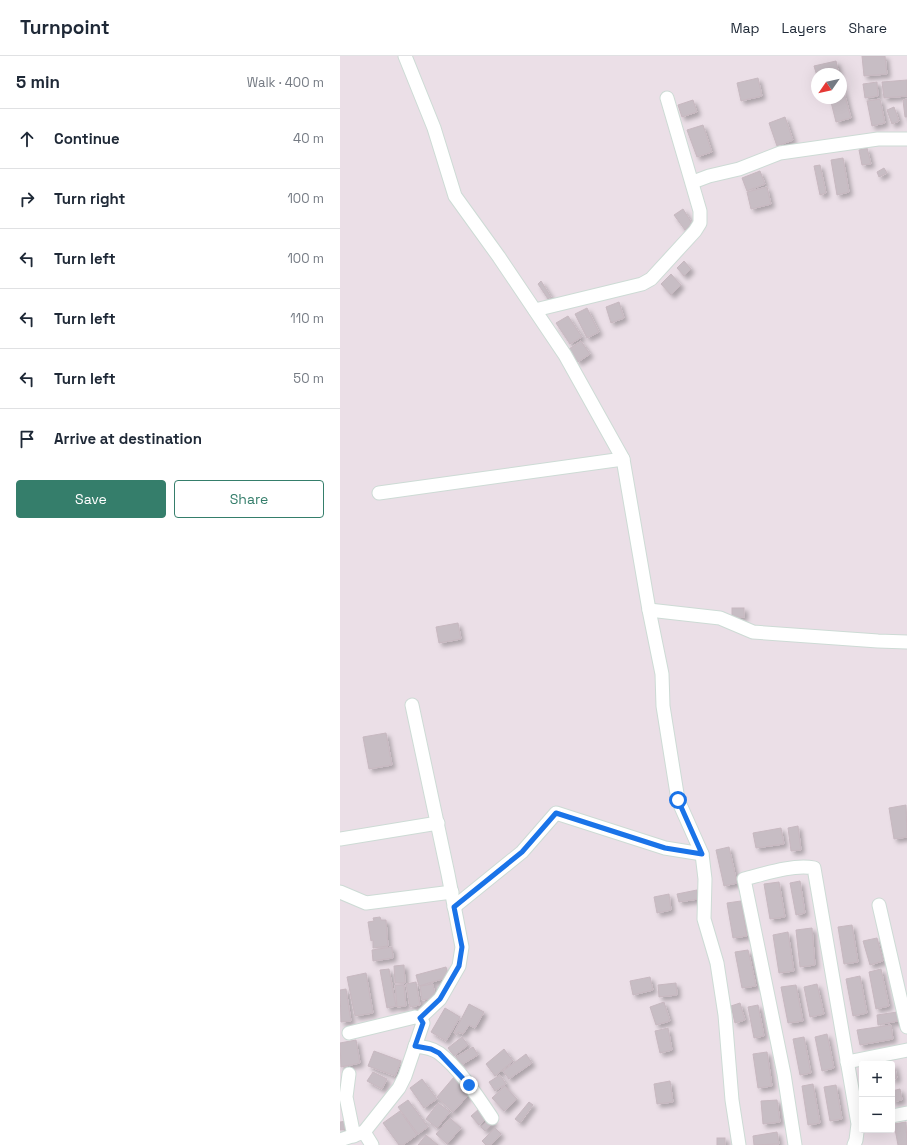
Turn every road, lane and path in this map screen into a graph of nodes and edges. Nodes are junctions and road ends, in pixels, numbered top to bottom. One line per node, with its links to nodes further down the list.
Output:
1 (405, 56): 5 (street)
2 (667, 98): 4 (street)
3 (907, 138): 4 (street)
4 (693, 182): 5 (street)
5 (535, 310): 6 (street)
6 (623, 459): 7 (street); 8 (street)
7 (378, 493)
8 (649, 610): 9 (street); 13 (street)
9 (907, 642)
10 (412, 705): 11 (street)
11 (438, 823): 12 (street); 15 (street)
12 (340, 839)
13 (702, 854): 17 (street); 33 (street)
14 (340, 892): 15 (street)
15 (452, 892): 17 (street)
16 (879, 905): 19 (street)
17 (454, 907): 18 (street)
18 (420, 1018): 20 (street); 21 (street)
19 (907, 1027)
20 (349, 1033)
21 (415, 1046): 27 (street); 30 (street)
22 (907, 1050): 23 (street)
23 (847, 1062): 28 (street); 34 (street)
24 (349, 1074): 30 (street)
25 (907, 1113): 26 (street)
26 (895, 1115)
27 (492, 1118)
28 (859, 1118)
29 (859, 1127): 35 (street)
30 (359, 1134): 31 (street); 32 (street)
31 (340, 1140)
32 (372, 1145)
33 (738, 1145)
34 (795, 1145)
35 (854, 1145)

